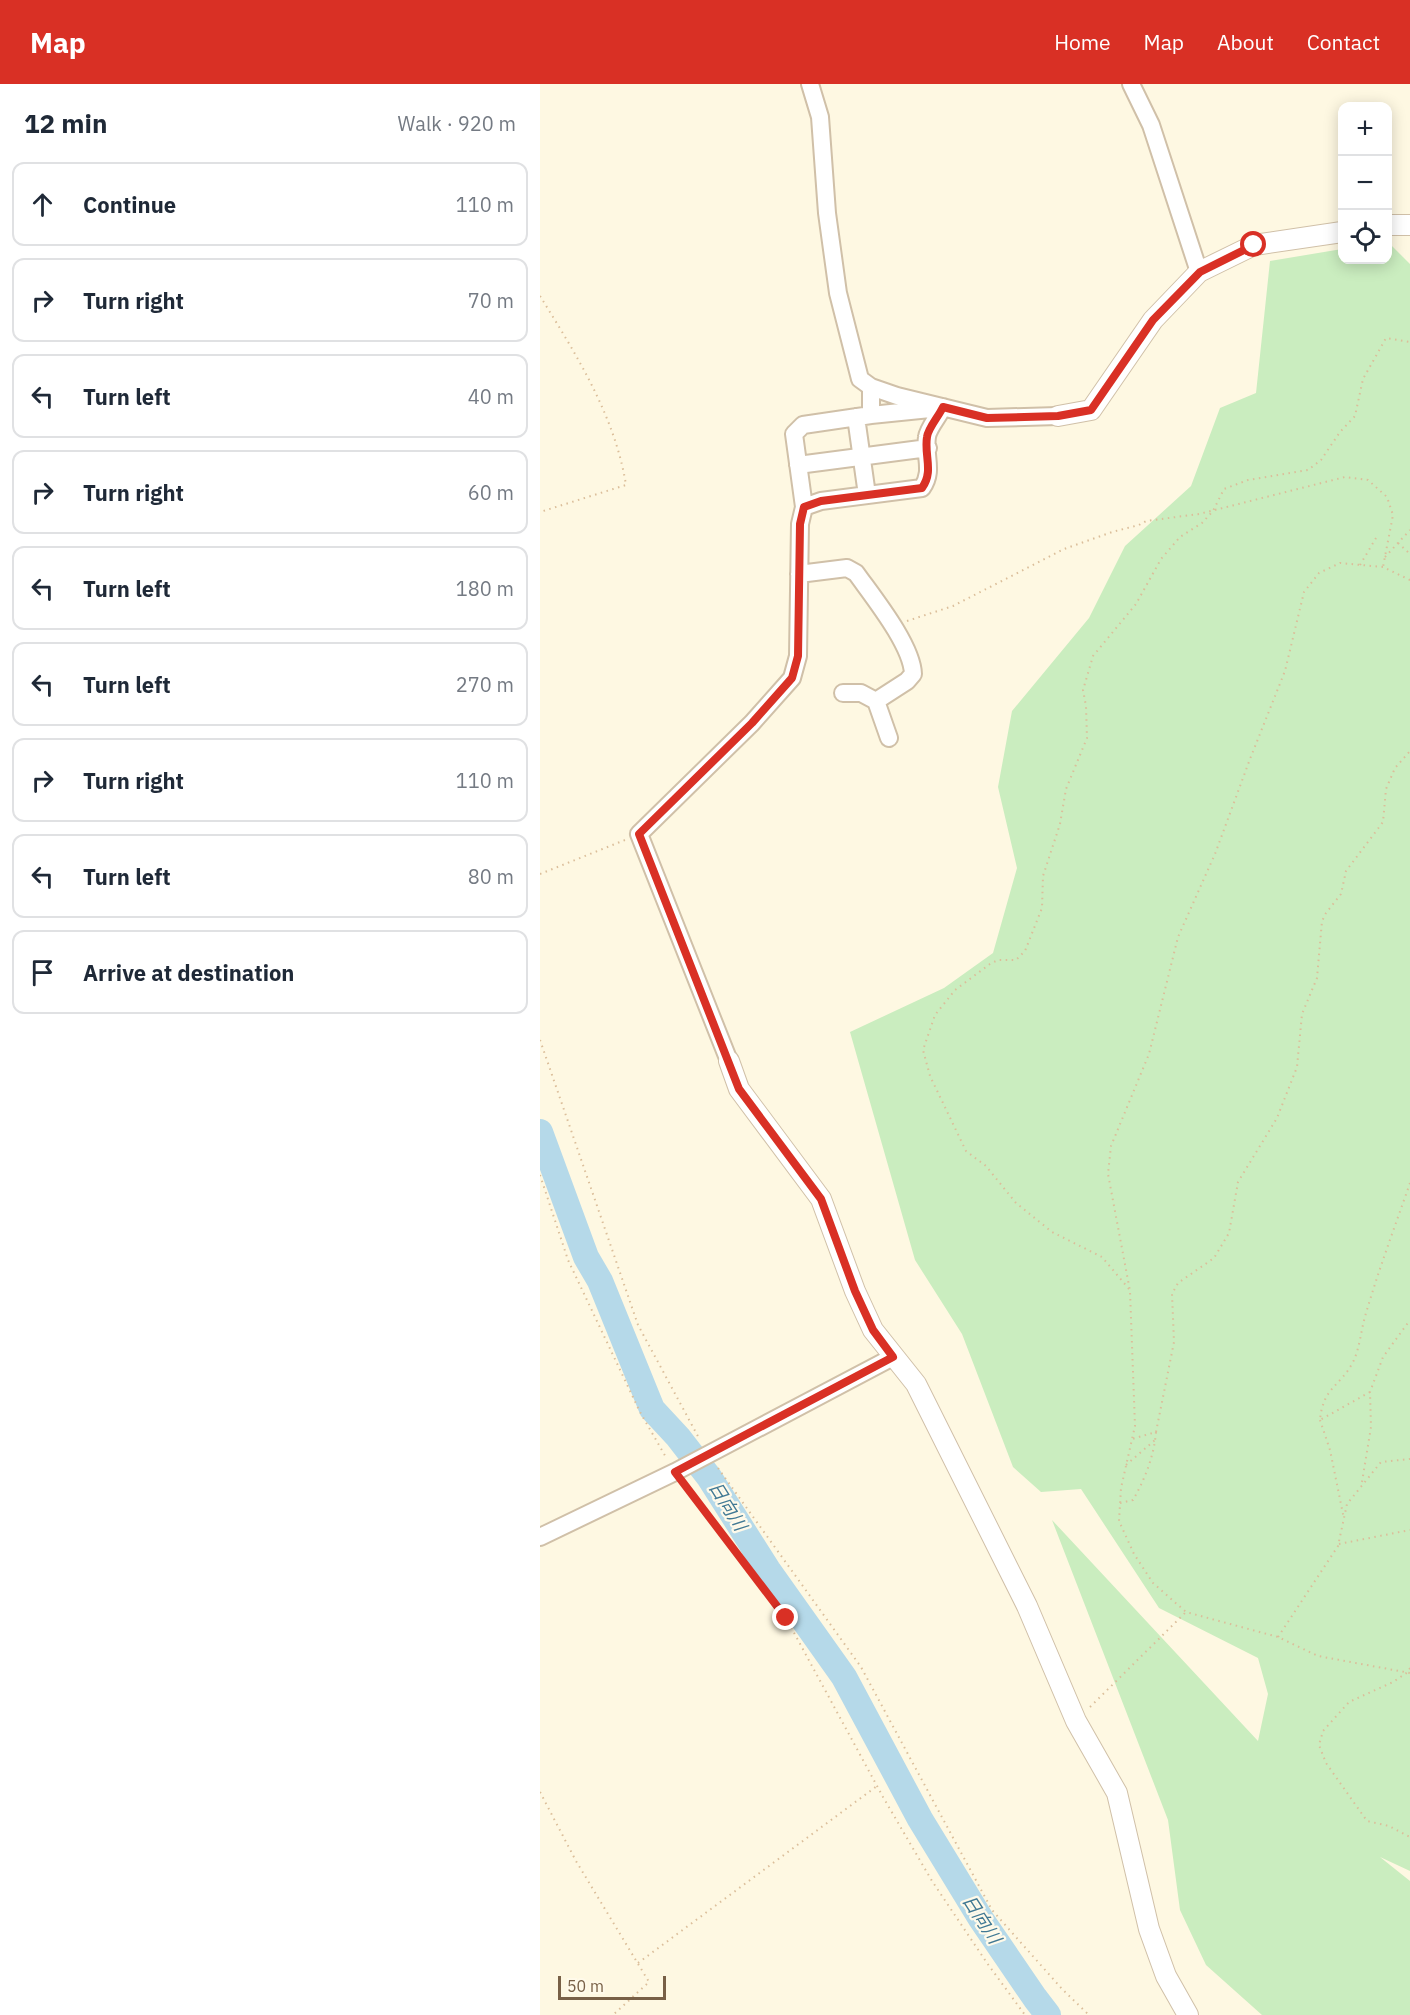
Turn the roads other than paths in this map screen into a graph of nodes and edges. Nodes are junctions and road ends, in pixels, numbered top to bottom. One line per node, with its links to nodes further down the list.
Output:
1 (810, 84): 7 (street)
2 (1131, 84): 6 (street)
3 (1392, 225): 4 (street)
4 (1410, 225)
5 (1338, 233): 6 (street)
6 (1200, 272): 10 (street)
7 (871, 387): 8 (street); 9 (street)
8 (943, 407): 9 (street); 10 (street); 11 (street)
9 (864, 416): 12 (street); 13 (street)
10 (1058, 416)
11 (928, 448): 12 (street); 14 (street)
12 (862, 456): 13 (street); 14 (street)
13 (798, 465): 15 (street)
14 (867, 495): 15 (street)
15 (804, 507): 16 (street)
16 (799, 574): 18 (street); 20 (street)
17 (843, 693): 18 (street)
18 (876, 701): 19 (street)
19 (889, 738)
20 (729, 1061): 21 (street)
21 (893, 1357): 22 (street); 23 (street)
22 (540, 1537)
23 (1188, 2015)

